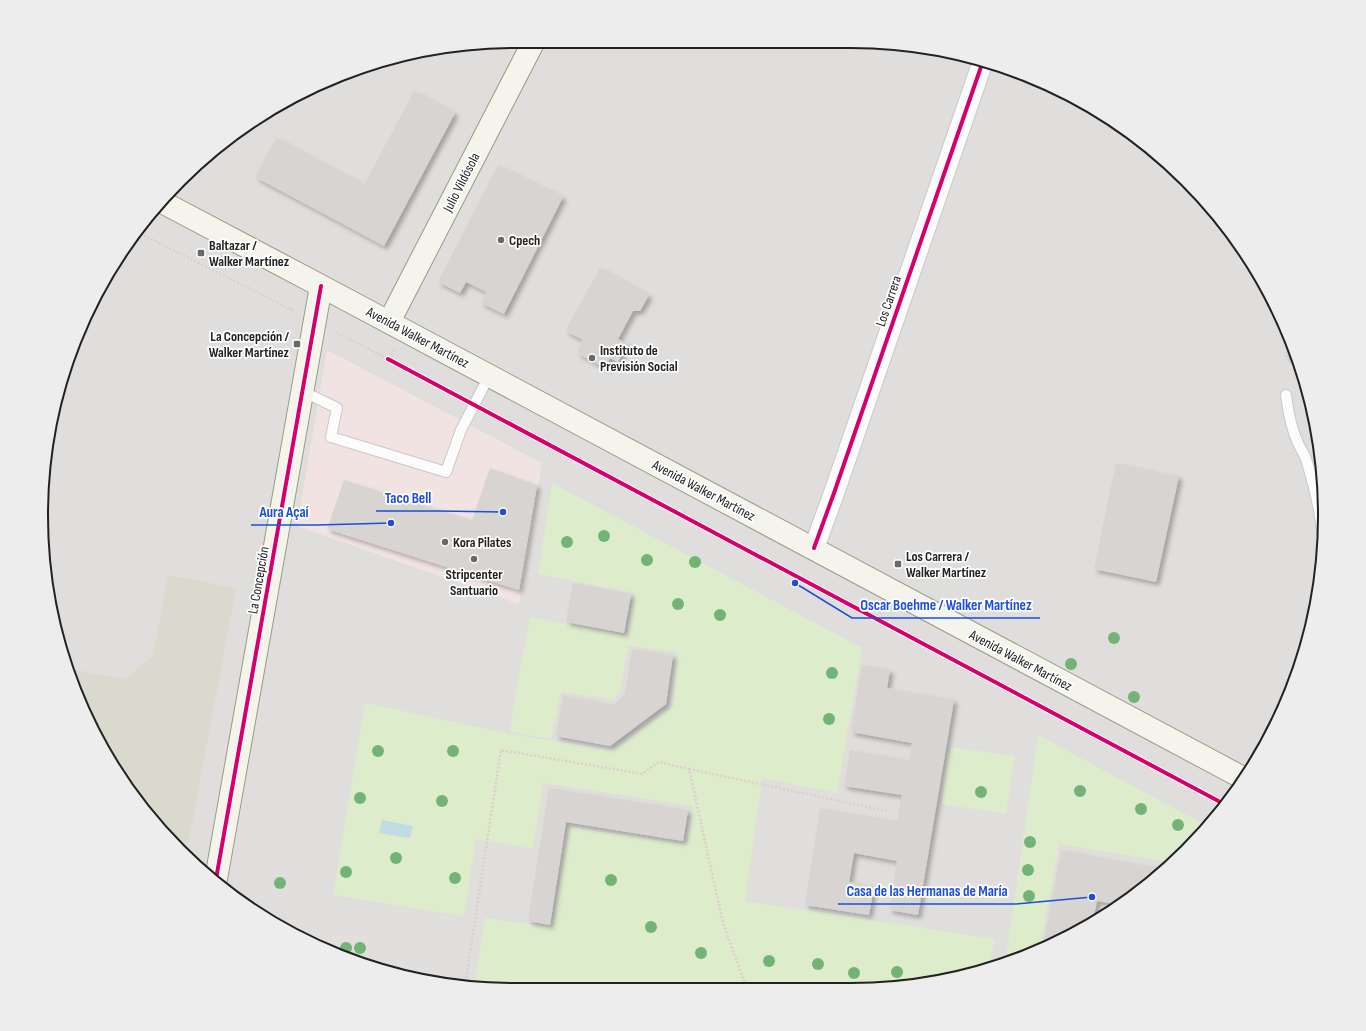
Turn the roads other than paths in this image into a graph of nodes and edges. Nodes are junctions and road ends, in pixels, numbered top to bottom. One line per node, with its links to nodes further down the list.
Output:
1 (530, 48): 5 (main road, Julio Vildósola)
2 (981, 67): 10 (street, Los Carrera)
3 (167, 204): 4 (main road, Avenida Walker Martínez)
4 (321, 286): 5 (main road, Avenida Walker Martínez); 7 (main road, La Concepción)
5 (389, 322): 6 (main road, Avenida Walker Martínez)
6 (490, 376): 7 (lane); 10 (main road, Avenida Walker Martínez)
7 (302, 391): 12 (main road, La Concepción)
8 (1286, 395): 9 (lane)
9 (1318, 503)
10 (814, 548): 11 (main road, Avenida Walker Martínez)
11 (1239, 776)
12 (217, 875)

